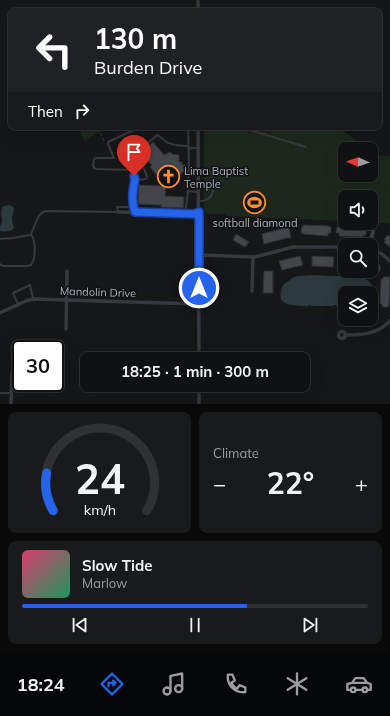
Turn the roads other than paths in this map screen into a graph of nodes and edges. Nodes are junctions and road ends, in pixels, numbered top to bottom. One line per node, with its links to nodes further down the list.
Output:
1 (134, 130): 9 (lane)
2 (188, 130): 5 (lane)
3 (198, 130): 7 (street)
4 (250, 130): 6 (lane)
5 (189, 147): 7 (lane); 9 (lane); 10 (lane)
6 (306, 147)
7 (198, 148): 8 (street)
8 (198, 169): 11 (street); 12 (lane)
9 (135, 179): 13 (lane)
10 (188, 192): 11 (lane); 17 (lane)
11 (199, 192): 12 (street)
12 (199, 200): 16 (street)
13 (133, 207): 14 (lane); 15 (lane)
14 (118, 212): 15 (street); 18 (lane)
15 (135, 212): 17 (street)
16 (199, 212): 17 (street); 22 (street)
17 (185, 214)
18 (31, 233): 19 (lane); 25 (lane)
19 (0, 239)
20 (338, 247): 23 (street)
21 (378, 252): 24 (street)
22 (199, 255): 23 (street); 31 (street)
23 (253, 257): 27 (street)
24 (390, 261)
25 (0, 264)
26 (68, 271): 29 (street)
27 (252, 291)
28 (33, 299): 29 (street, Mandolin Drive); 30 (street, Mandolin Drive); 30 (lane)
29 (67, 300): 31 (street, Mandolin Drive); 34 (street)
30 (18, 304): 32 (street, Mandolin Drive)
31 (199, 304): 36 (street)
32 (0, 313)
33 (390, 321): 35 (street)
34 (66, 329)
35 (345, 335)
36 (199, 352)
37 (199, 392): 41 (street)
38 (0, 393): 39 (lane)
39 (12, 393): 40 (street)
40 (11, 404)
41 (199, 404)

